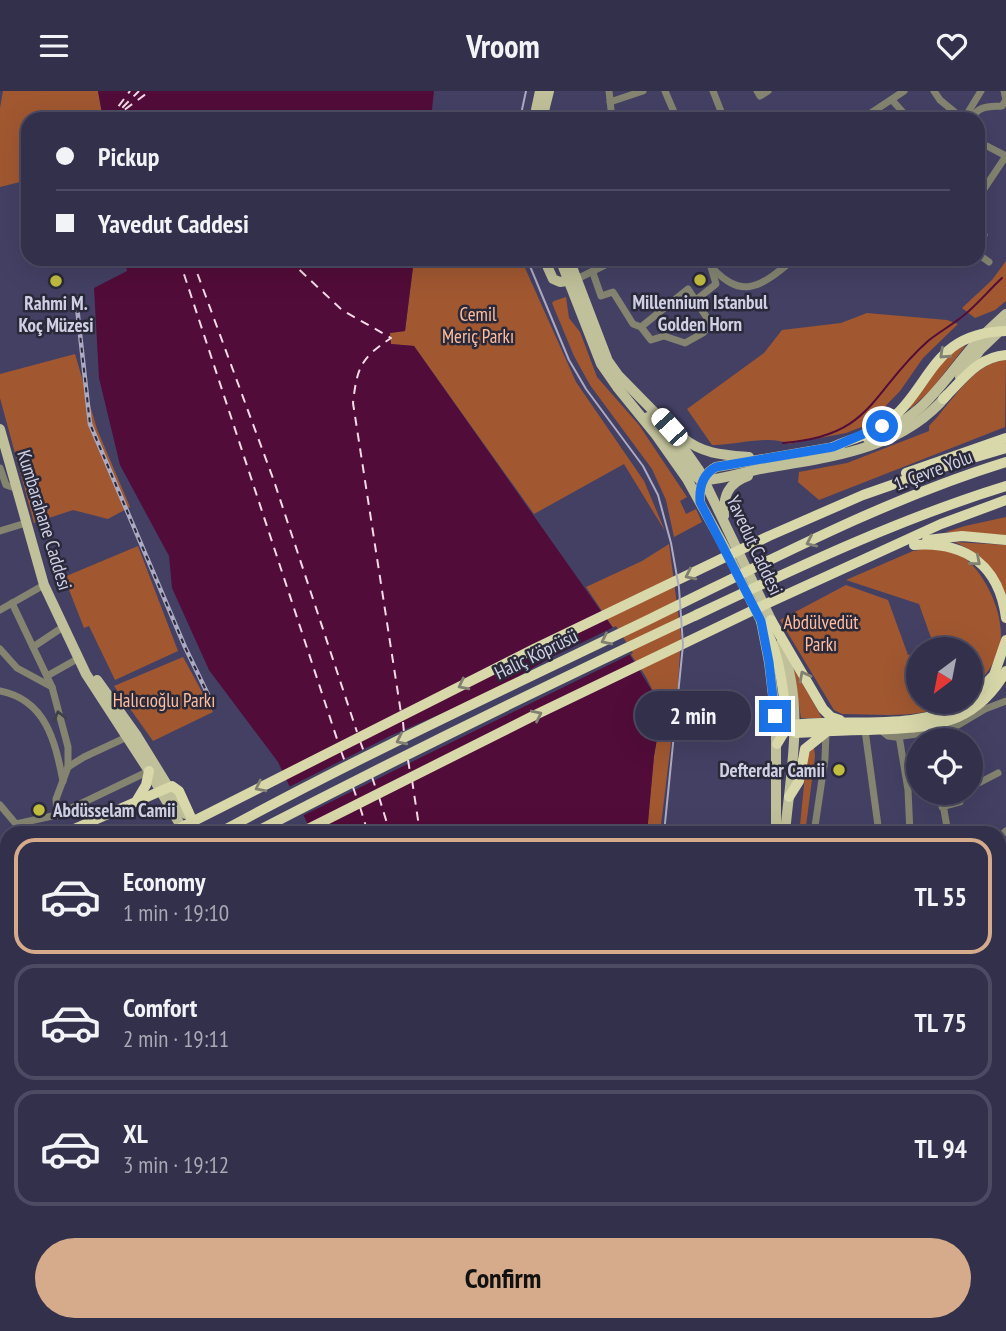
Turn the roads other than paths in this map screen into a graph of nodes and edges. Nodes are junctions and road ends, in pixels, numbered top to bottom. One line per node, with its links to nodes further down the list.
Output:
1 (540, 91): 15 (main road)
2 (548, 91): 16 (main road)
3 (609, 91): 14 (street)
4 (643, 91): 14 (street)
5 (665, 91): 18 (street)
6 (768, 91): 12 (street)
7 (904, 91): 13 (street)
8 (934, 91): 22 (street)
9 (981, 91): 23 (street)
10 (1004, 91): 24 (street)
11 (714, 92): 19 (street)
12 (759, 94)
13 (892, 100): 20 (street); 21 (street)
14 (610, 102): 17 (street)
15 (536, 112)
16 (544, 112)
17 (611, 112)
18 (674, 112)
19 (719, 112)
20 (873, 112)
21 (903, 112)
22 (955, 112)
23 (968, 112)
24 (977, 112)
25 (985, 147): 26 (street)
26 (1006, 156): 27 (street)
27 (985, 188)
28 (985, 259): 29 (street)
29 (989, 262)
30 (547, 266): 37 (main road)
31 (564, 266): 37 (main road)
32 (570, 266): 37 (main road)
33 (605, 266): 36 (street)
34 (785, 266): 35 (street)
35 (711, 267): 38 (street)
36 (593, 273): 37 (street); 40 (street)
37 (573, 280): 45 (main road); 46 (main road)
38 (696, 300): 40 (street); 40 (street)
39 (1006, 314): 42 (main road)
40 (641, 327)
41 (1006, 328): 42 (main road); 50 (highway, one-way to 50)
42 (981, 343): 44 (main road); 50 (main road)
43 (1006, 355): 44 (highway)
44 (943, 399): 56 (main road)
45 (635, 407): 58 (main road); 63 (main road, Yavedut Caddesi)
46 (669, 427): 53 (main road); 58 (main road)
47 (0, 429): 52 (main road, Kumbarahane Caddesi)
48 (1006, 431): 55 (highway)
49 (1006, 437): 55 (highway)
50 (833, 447): 53 (main road)
51 (1006, 449): 61 (highway)
52 (4, 459): 60 (main road, Kumbarahane Caddesi)
53 (767, 460): 58 (main road)
54 (1006, 461): 64 (highway, 1. Çevre Yolu)
55 (931, 463): 61 (highway)
56 (789, 465): 58 (main road); 66 (main road)
57 (0, 468): 60 (street)
58 (704, 479): 63 (main road); 66 (main road, Yavedut Caddesi)
59 (1006, 486): 67 (highway, 1. Çevre Yolu)
60 (15, 488): 65 (main road, Kumbarahane Caddesi)
61 (863, 495): 115 (highway, one-way to 115)
62 (1006, 500): 71 (highway)
63 (700, 502): 76 (main road, Yavedut Caddesi)
64 (873, 513): 117 (highway, Haliç Köprüsü, one-way to 117)
65 (26, 523): 68 (street); 72 (main road, Kumbarahane Caddesi)
66 (725, 524): 76 (main road, Yavedut Caddesi)
67 (880, 530): 118 (highway, Haliç Köprüsü)
68 (0, 531)
69 (1006, 540): 70 (highway)
70 (914, 545): 71 (highway); 75 (highway, one-way to 75)
71 (881, 552): 119 (highway, one-way to 71)
72 (44, 585): 73 (street); 77 (main road, Kumbarahane Caddesi)
73 (12, 603): 74 (street); 79 (street)
74 (0, 610)
75 (1006, 618)
76 (766, 621): 90 (highway, one-way to 76); 91 (highway); 99 (main road, Yavedut Caddesi)
77 (63, 627): 79 (street); 81 (main road, Kumbarahane Caddesi)
78 (1006, 640): 84 (highway)
79 (33, 647): 83 (street)
80 (0, 649): 85 (street)
81 (79, 658): 83 (street); 98 (main road, Kumbarahane Caddesi); 105 (main road, Kumbarahane Caddesi)
82 (1006, 671): 93 (highway)
83 (47, 676): 85 (street)
84 (984, 684)
85 (52, 687): 100 (street, one-way to 85)
86 (0, 691): 104 (street)
87 (1002, 702): 88 (street); 92 (street)
88 (1006, 709)
89 (939, 714): 90 (highway)
90 (846, 721): 91 (highway)
91 (793, 728): 95 (highway); 99 (highway); 106 (main road)
92 (955, 728)
93 (879, 729): 94 (highway); 97 (street)
94 (865, 730): 95 (highway); 123 (street)
95 (826, 732): 106 (highway); 122 (street)
96 (906, 735): 97 (street)
97 (899, 736): 124 (street)
98 (127, 737): 100 (street); 101 (main road, Kumbarahane Caddesi)
99 (777, 744): 120 (main road, Yavedut Caddesi)
100 (68, 767): 104 (street)
101 (149, 771): 105 (main road, Kumbarahane Caddesi); 107 (highway); 111 (street)
102 (998, 773): 103 (street)
103 (983, 781)
104 (63, 782): 111 (street)
105 (163, 790): 107 (highway); 113 (highway); 114 (main road, Kumbarahane Caddesi); 116 (highway)
106 (789, 797): 121 (main road)
107 (135, 802): 112 (highway)
108 (0, 805): 111 (street)
109 (949, 805): 110 (street)
110 (942, 807): 125 (street)
111 (57, 815)
112 (81, 826)
113 (90, 826)
114 (172, 826)
115 (188, 826)
116 (194, 826)
117 (233, 826)
118 (268, 826)
119 (314, 826)
120 (776, 826)
121 (786, 826)
122 (815, 826)
123 (877, 826)
124 (911, 826)
125 (946, 826)

